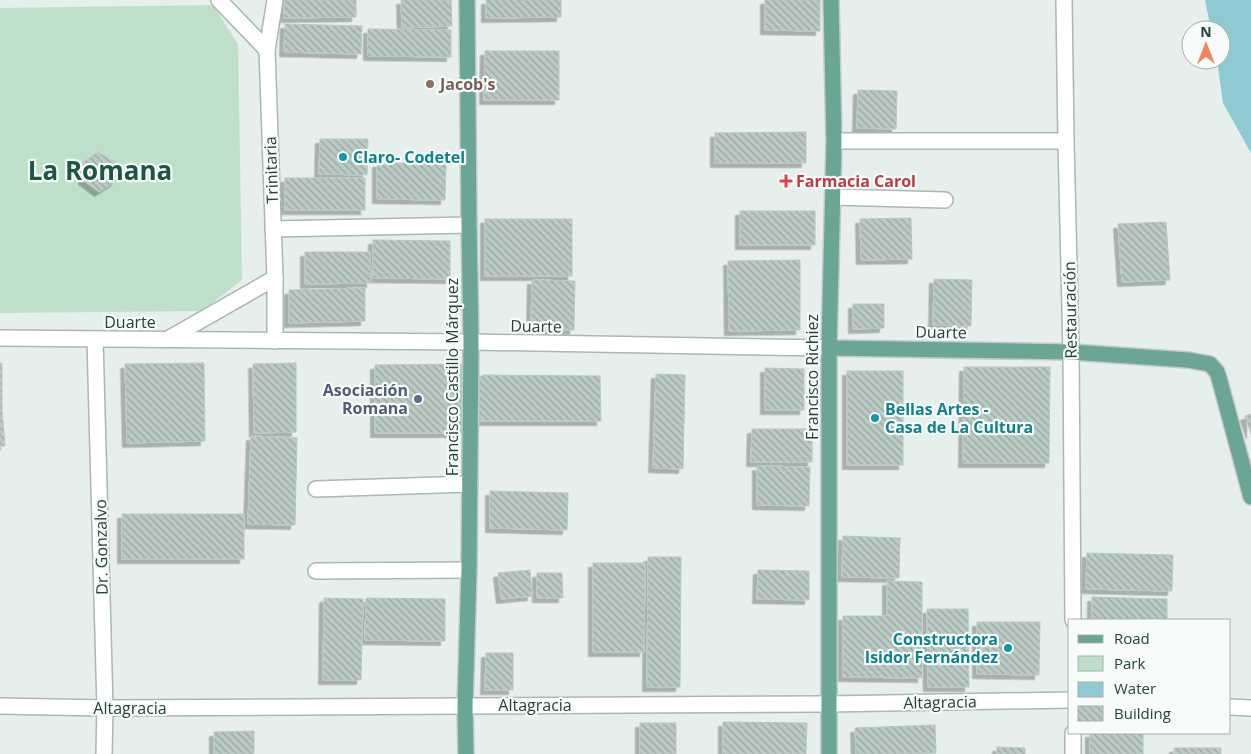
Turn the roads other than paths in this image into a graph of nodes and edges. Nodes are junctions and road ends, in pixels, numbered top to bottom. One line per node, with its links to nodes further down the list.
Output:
1 (219, 0): 6 (street)
2 (275, 0): 6 (street, Trinitaria)
3 (467, 0): 11 (main road, Francisco Castillo Márquez)
4 (831, 0): 7 (main road, Francisco Richiez)
5 (1064, 0): 8 (street, Restauración)
6 (267, 50): 12 (street, Trinitaria)
7 (834, 141): 8 (street); 9 (main road, Francisco Richiez)
8 (1066, 141): 20 (street, Restauración)
9 (833, 197): 10 (street); 19 (main road, Francisco Richiez)
10 (945, 200)
11 (469, 225): 12 (street); 18 (main road, Francisco Castillo Márquez)
12 (273, 229): 13 (street, Trinitaria)
13 (275, 278): 16 (street); 17 (street, Trinitaria)
14 (0, 338): 15 (street, Duarte)
15 (96, 339): 16 (street, Duarte); 32 (street, Dr. Gonzalvo)
16 (167, 340): 17 (street, Duarte)
17 (275, 341): 18 (street, Duarte)
18 (472, 342): 19 (street, Duarte); 21 (main road, Francisco Castillo Márquez)
19 (829, 348): 20 (main road, Duarte); 28 (main road, Francisco Richiez)
20 (1071, 352): 23 (main road, Duarte); 26 (street, Restauración)
21 (470, 484): 22 (street); 24 (main road, Francisco Castillo Márquez)
22 (316, 489)
23 (1251, 497)
24 (469, 570): 25 (street); 30 (main road, Francisco Castillo Márquez)
25 (316, 571)
26 (1073, 619)
27 (1068, 700): 28 (street, Altagracia)
28 (828, 704): 30 (street, Altagracia); 37 (main road, Francisco Richiez)
29 (0, 706): 32 (street, Altagracia)
30 (465, 706): 32 (street, Altagracia); 36 (main road, Francisco Castillo Márquez)
31 (1231, 707): 33 (street)
32 (105, 708): 35 (street, Dr. Gonzalvo)
33 (1251, 708)
34 (1073, 734): 38 (street)
35 (104, 754)
36 (466, 754)
37 (829, 754)
38 (1073, 754)

